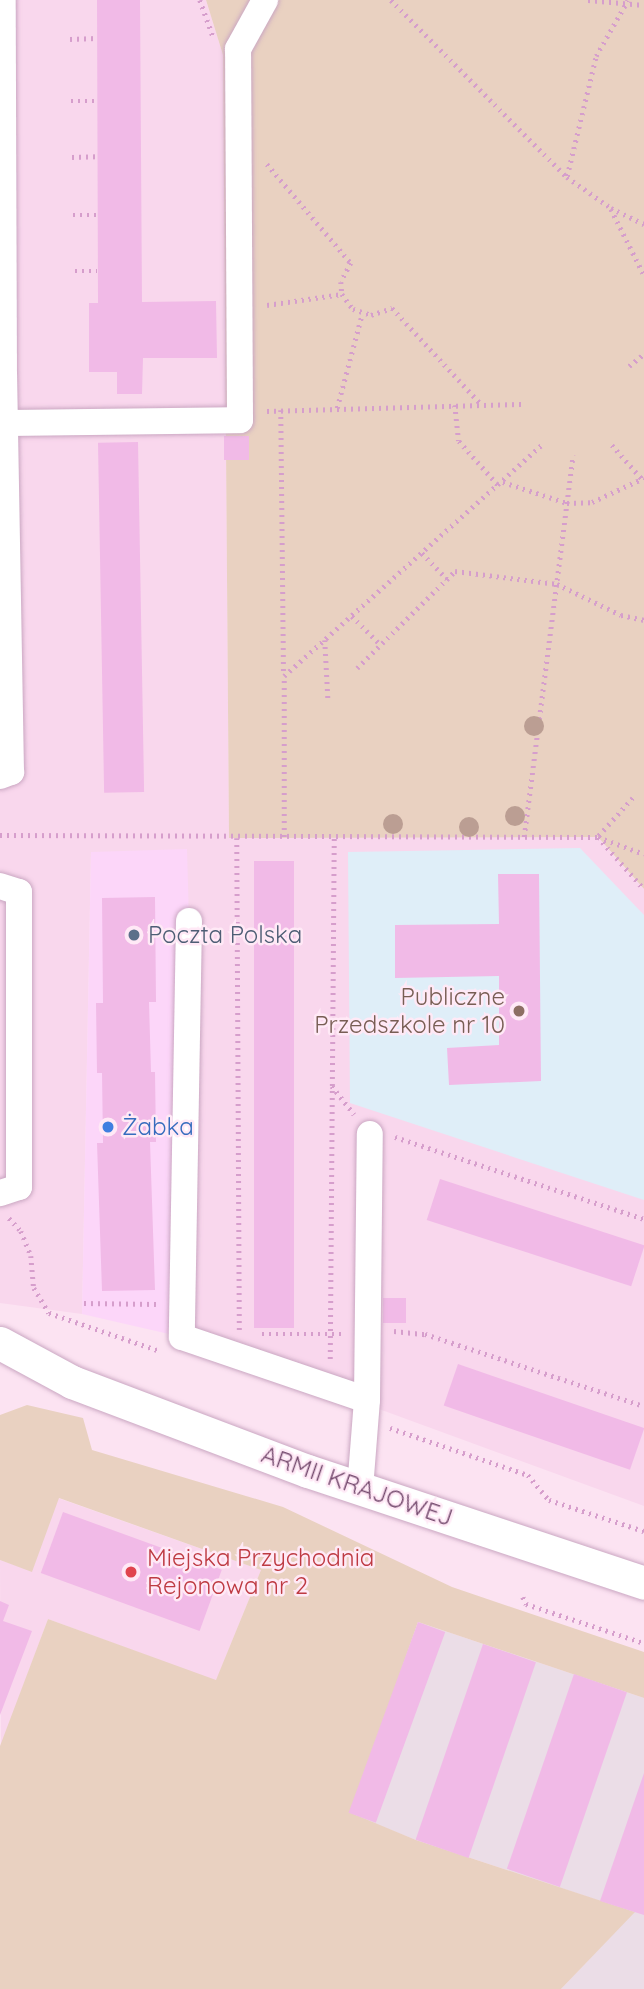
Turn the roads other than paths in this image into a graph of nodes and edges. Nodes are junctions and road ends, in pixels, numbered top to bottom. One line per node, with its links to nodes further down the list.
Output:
1 (3, 0): 3 (street)
2 (265, 0): 3 (street)
3 (3, 423): 4 (street)
4 (0, 776)
5 (0, 886): 8 (street)
6 (190, 921): 12 (street)
7 (370, 1133): 12 (street)
8 (0, 1194)
9 (0, 1343): 11 (street, ARMII KRAJOWEJ)
10 (0, 1368): 11 (street, ARMII KRAJOWEJ)
11 (72, 1382): 13 (street, ARMII KRAJOWEJ)
12 (367, 1400): 13 (street)
13 (360, 1488): 14 (street, ARMII KRAJOWEJ)
14 (644, 1583)

